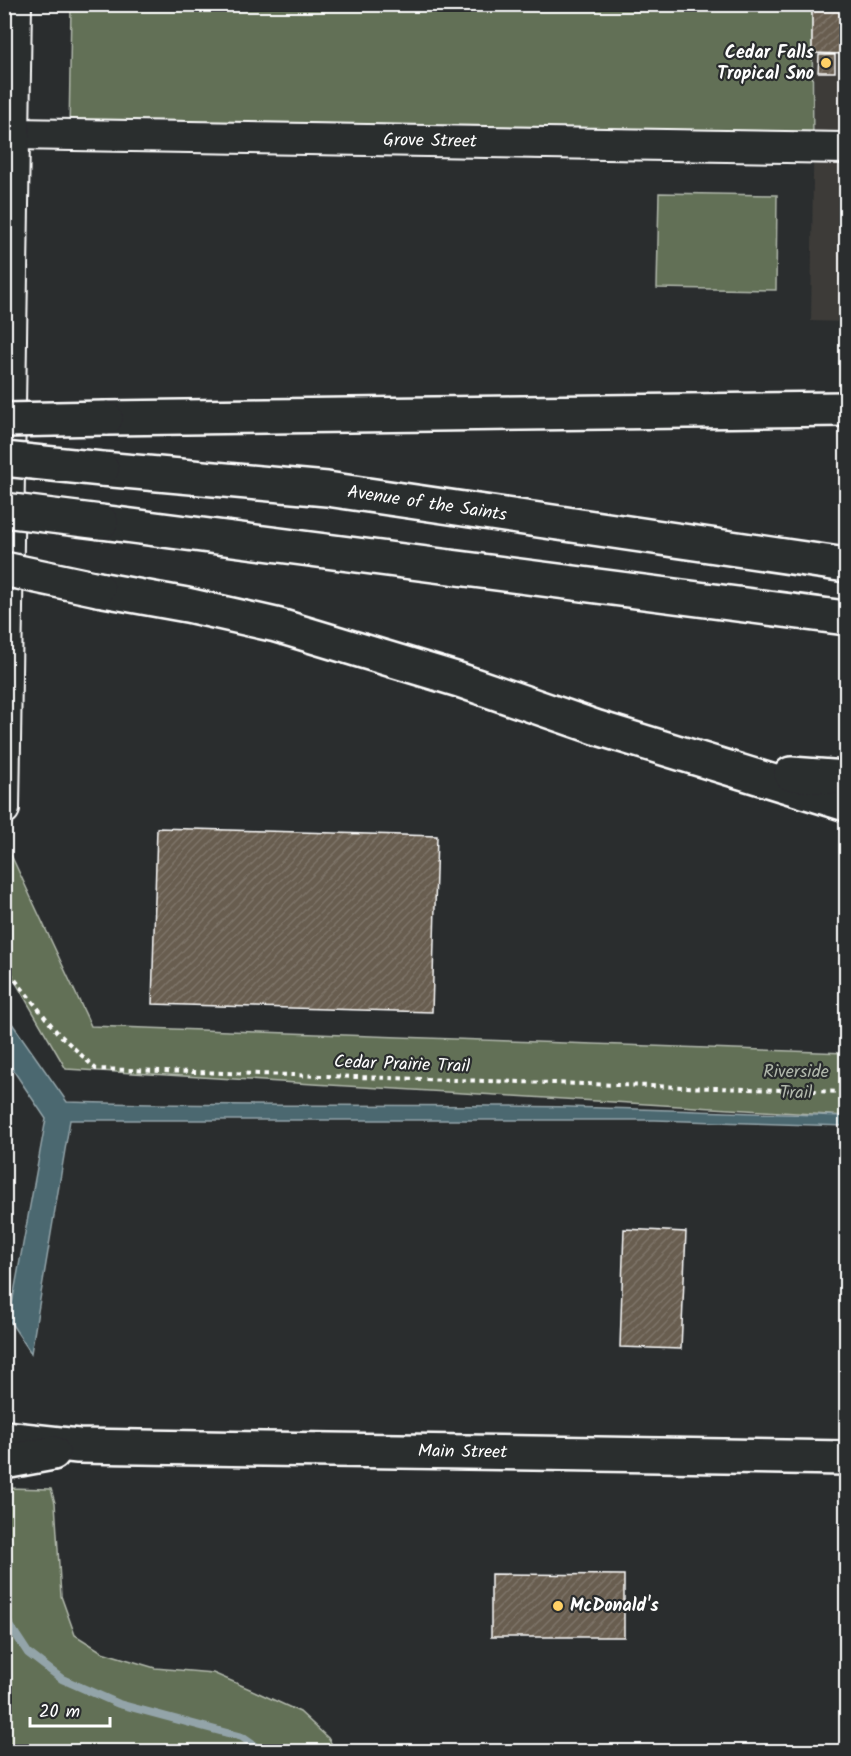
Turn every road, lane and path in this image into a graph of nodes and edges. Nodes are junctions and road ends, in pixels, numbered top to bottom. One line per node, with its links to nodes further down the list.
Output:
1 (16, 4): 2 (street)
2 (14, 134): 3 (street, Grove Street); 14 (street)
3 (846, 148)
4 (846, 409): 5 (main road, bridge)
5 (4, 420)
6 (4, 459): 8 (main road, Avenue of the Saints, bridge)
7 (4, 510): 10 (main road, bridge)
8 (846, 565)
9 (4, 569): 11 (main road, bridge)
10 (846, 618)
11 (736, 769): 12 (main road); 13 (main road)
12 (846, 778)
13 (846, 804)
14 (4, 809)
15 (4, 966): 16 (path, Cedar Prairie Trail)
16 (846, 1092)
17 (4, 1438): 18 (main road, Main Street)
18 (78, 1446): 19 (main road, Main Street); 20 (main road, Main Street)
19 (846, 1458)
20 (4, 1462)

